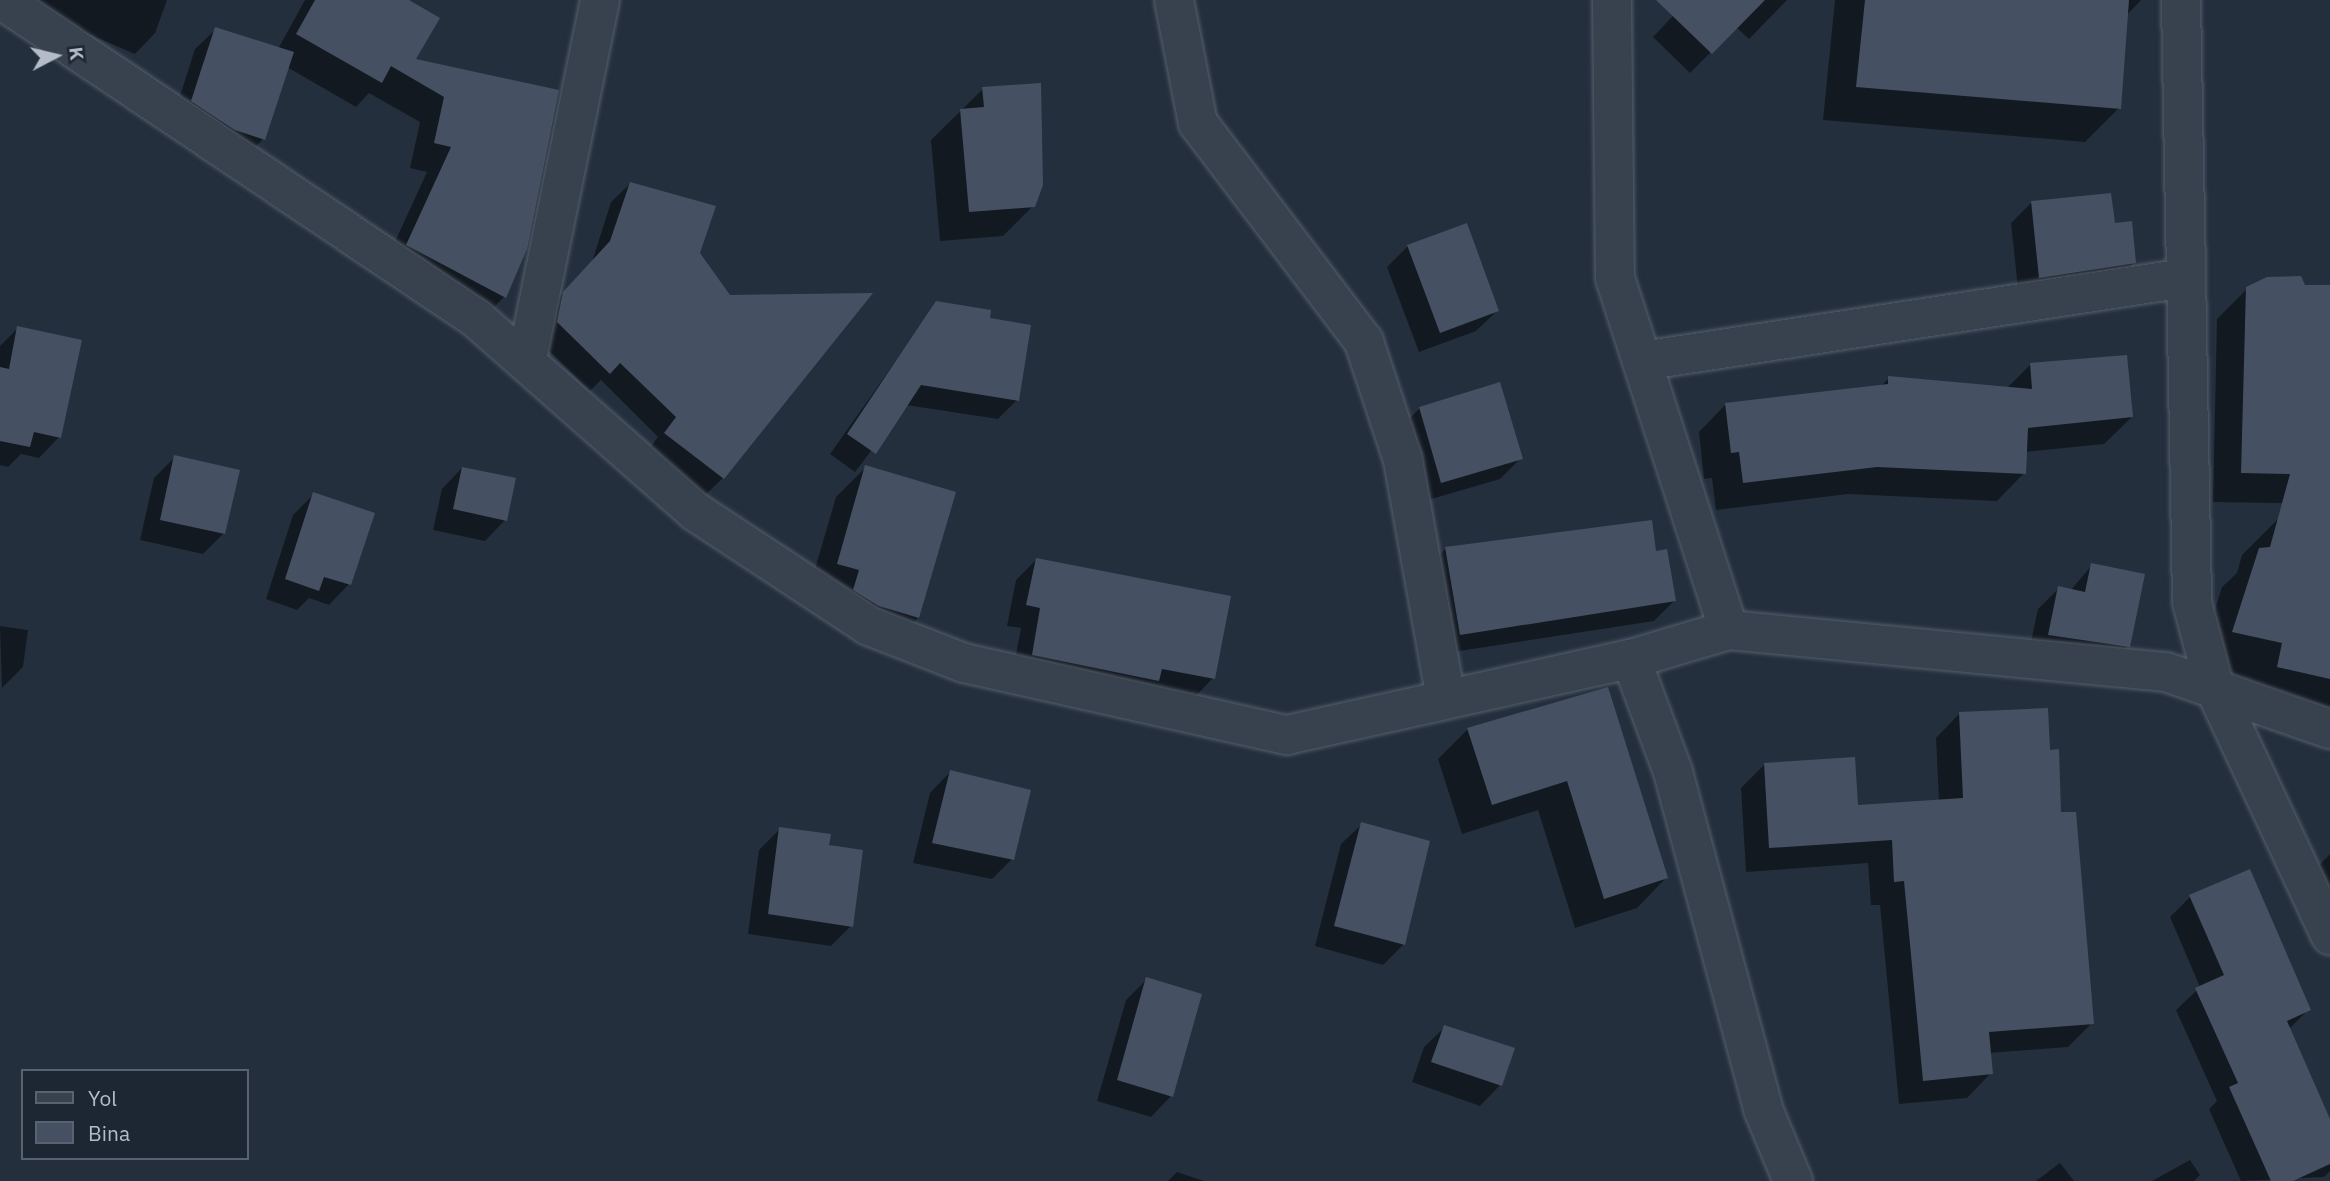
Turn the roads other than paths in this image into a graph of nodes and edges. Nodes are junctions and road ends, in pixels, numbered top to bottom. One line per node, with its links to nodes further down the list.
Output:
1 (2, 0): 7 (street)
2 (600, 0): 7 (street)
3 (1174, 0): 12 (street)
4 (1612, 0): 8 (street)
5 (2181, 0): 6 (street)
6 (2185, 278): 8 (street); 11 (street)
7 (527, 359): 12 (street)
8 (1642, 361): 9 (street)
9 (1729, 631): 10 (street); 11 (street)
10 (1631, 659): 12 (street); 15 (street)
11 (2215, 690): 13 (street); 14 (street)
12 (1446, 698)
13 (2330, 729)
14 (2330, 935)
15 (1793, 1181)

